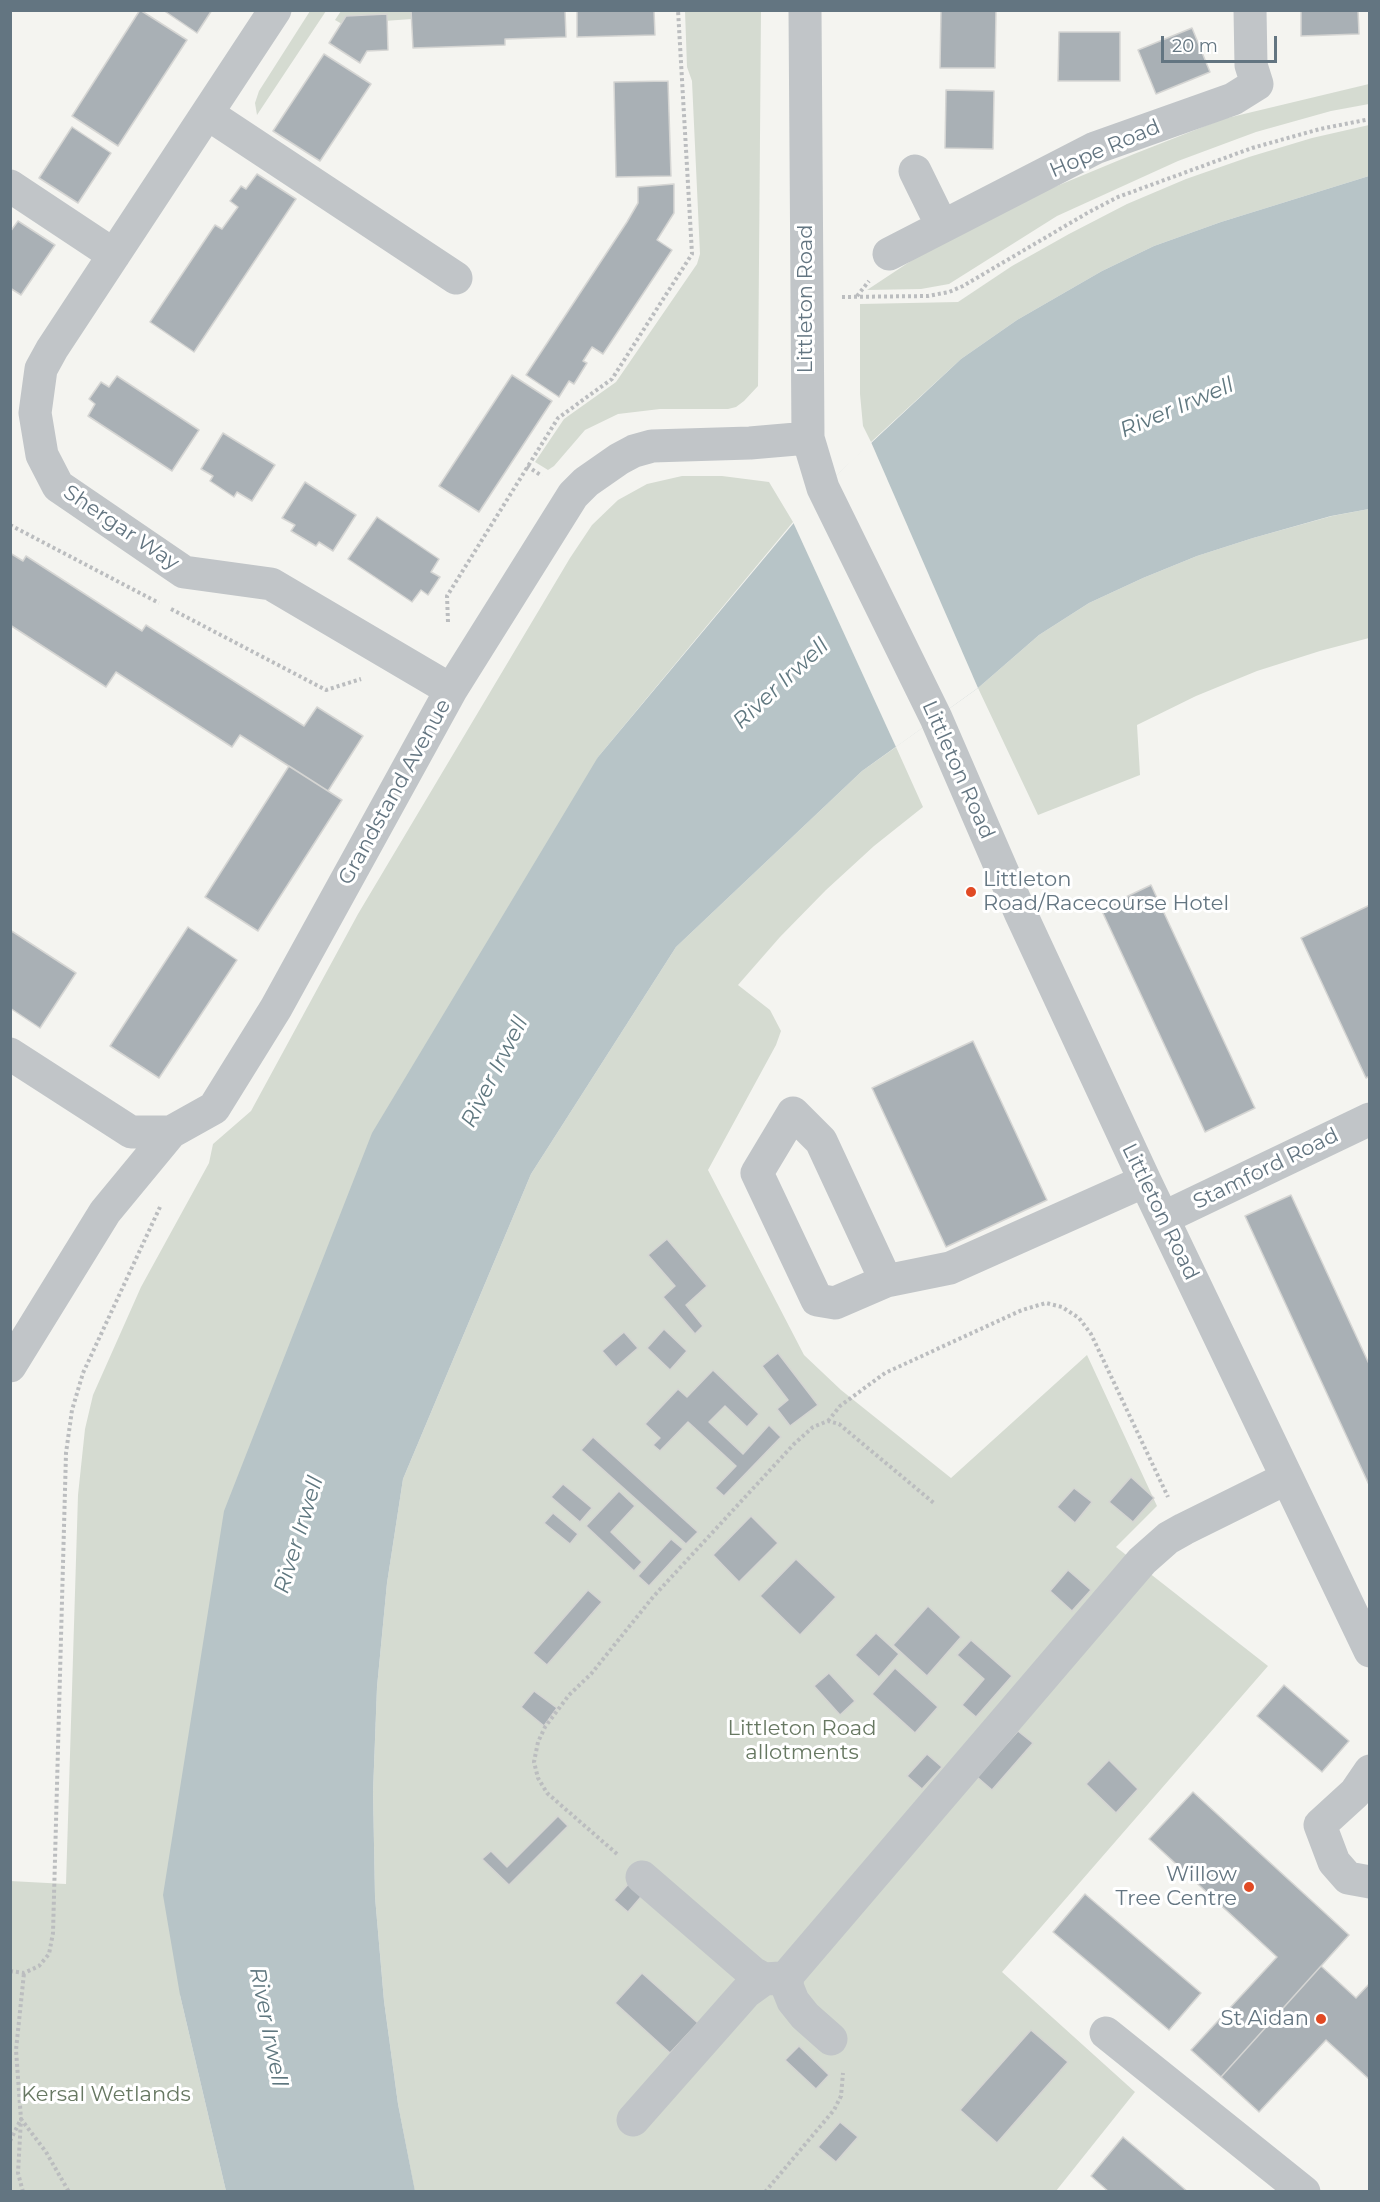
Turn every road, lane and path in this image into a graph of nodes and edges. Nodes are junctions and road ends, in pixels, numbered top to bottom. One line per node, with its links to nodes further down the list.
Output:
1 (275, 10): 5 (street, Shergar Way)
2 (678, 10): 16 (path)
3 (805, 10): 13 (street, Littleton Road)
4 (1250, 10): 9 (street, Hope Road)
5 (208, 114): 11 (street, Shergar Way); 12 (street)
6 (1370, 119): 13 (path)
7 (915, 171): 9 (street)
8 (10, 186): 11 (street)
9 (942, 226): 10 (street, Hope Road)
10 (889, 254)
11 (114, 255): 17 (street, Shergar Way)
12 (456, 278)
13 (805, 297): 14 (street, Littleton Road)
14 (808, 438): 18 (street, Grandstand Avenue); 22 (street, Littleton Road)
15 (10, 525): 17 (path)
16 (448, 627)
17 (408, 664): 18 (street, Shergar Way)
18 (452, 690): 21 (street, Grandstand Avenue)
19 (10, 1054): 21 (street, Grandstand Avenue)
20 (1370, 1119): 24 (street, Stamford Road)
21 (171, 1132): 26 (street)
22 (1144, 1181): 24 (street, Littleton Road); 25 (street)
23 (161, 1205): 36 (path)
24 (1163, 1218): 28 (street, Littleton Road)
25 (886, 1281): 25 (street)
26 (14, 1348)
27 (828, 1421): 29 (path); 30 (path); 33 (path)
28 (1287, 1478): 30 (street); 31 (street, Littleton Road)
29 (935, 1504)
30 (1184, 1529): 37 (street)
31 (1370, 1651)
32 (1370, 1771): 34 (street)
33 (642, 1877): 37 (street)
34 (1370, 1882)
35 (10, 1971): 36 (path)
36 (24, 1973): 40 (path)
37 (776, 1977): 39 (street); 41 (street)
38 (1106, 2033): 46 (street)
39 (831, 2039): 45 (path)
40 (21, 2119): 42 (path); 43 (path); 44 (path)
41 (633, 2120)
42 (10, 2140)
43 (23, 2192)
44 (69, 2192)
45 (765, 2192)
46 (1304, 2192)

